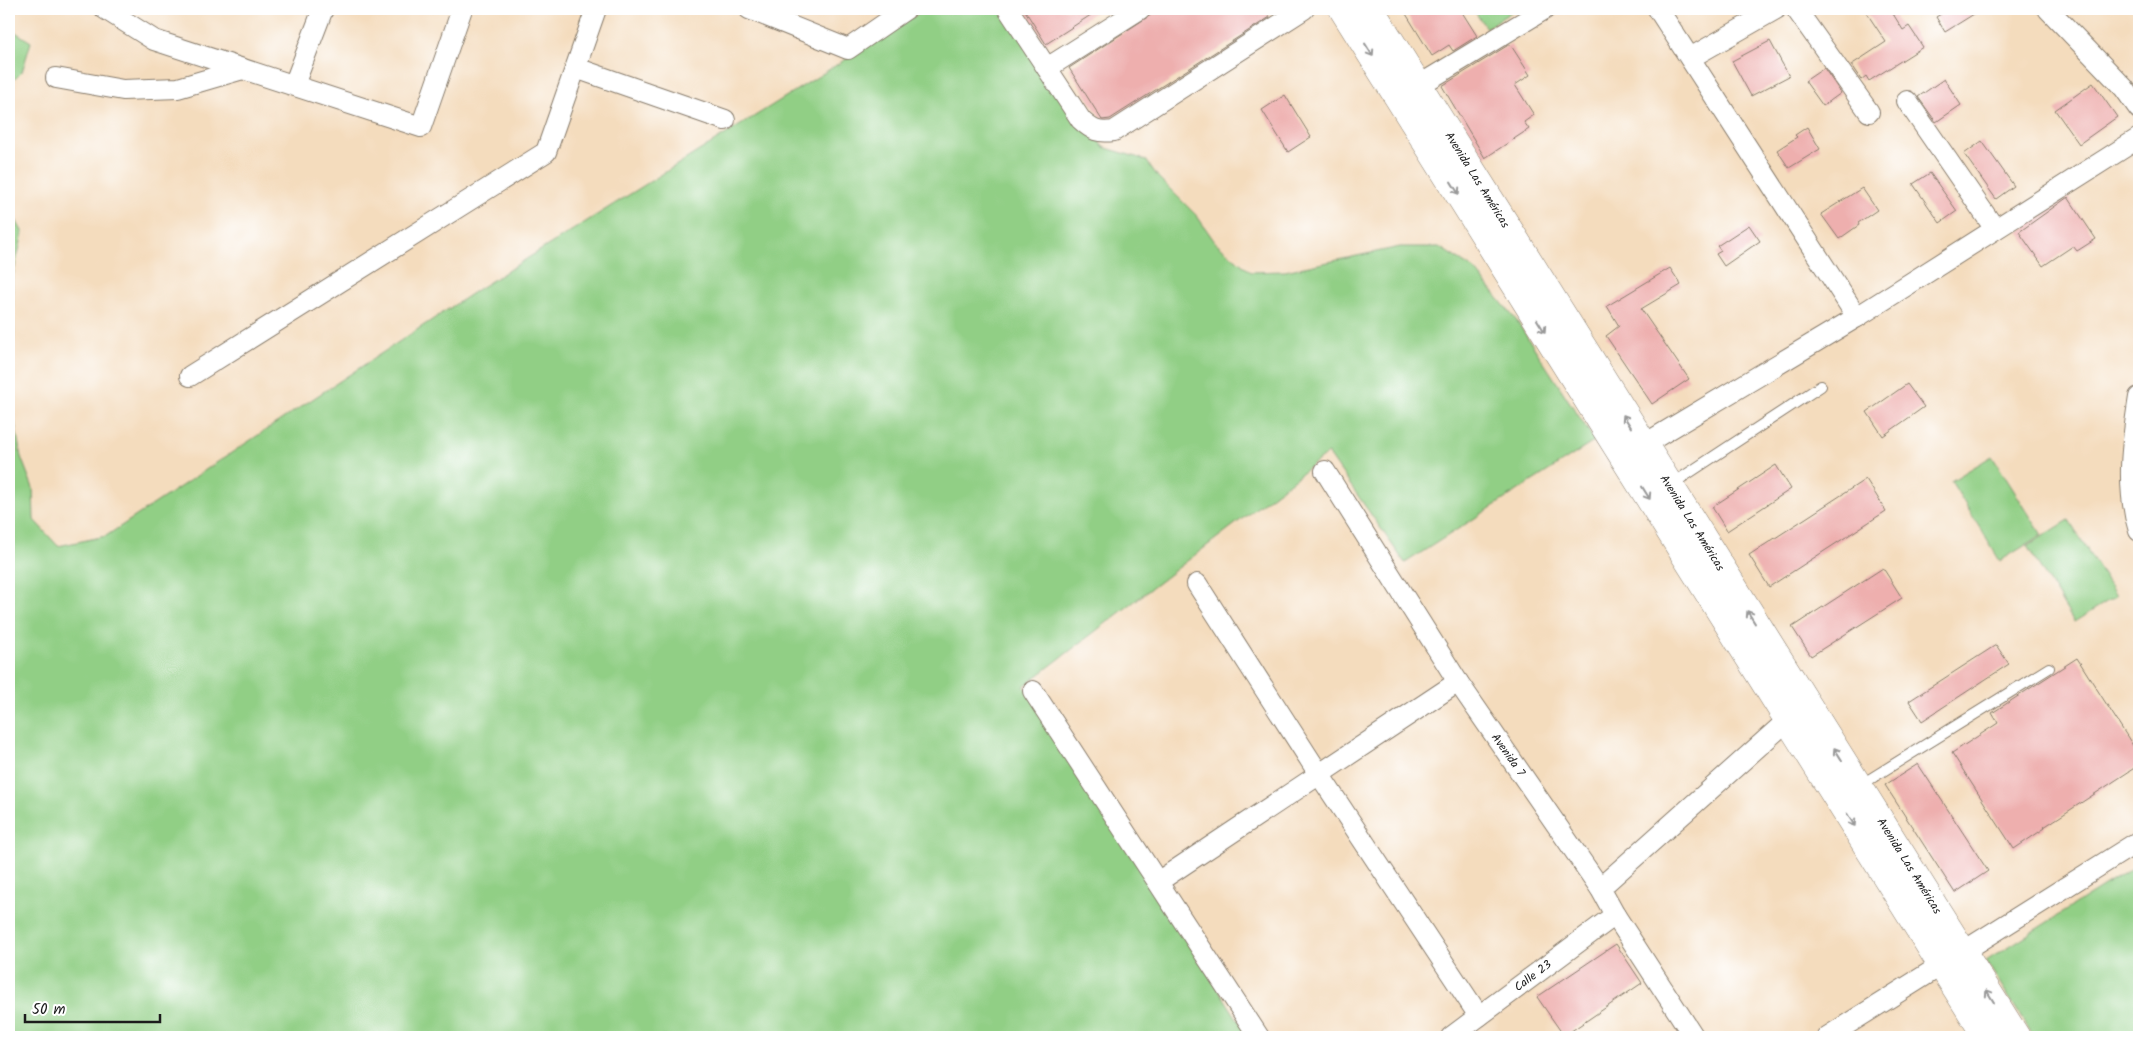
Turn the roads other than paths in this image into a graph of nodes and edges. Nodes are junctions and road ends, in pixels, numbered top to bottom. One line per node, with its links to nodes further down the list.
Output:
1 (323, 9): 22 (street)
2 (462, 9): 22 (street)
3 (596, 9): 18 (street)
4 (749, 9): 5 (street)
5 (906, 9)
6 (1008, 9): 19 (street)
7 (1140, 9): 19 (street)
8 (1304, 9): 19 (street)
9 (1343, 9): 34 (main road, Avenida Las Américas, one-way to 34)
10 (1370, 9): 23 (main road, Avenida Las Américas)
11 (1545, 9): 23 (street)
12 (1658, 9): 17 (street)
13 (1776, 9): 17 (street)
14 (1796, 9): 26 (street)
15 (2048, 9): 25 (street)
16 (109, 10): 20 (street)
17 (1690, 58): 30 (street)
18 (576, 68): 27 (street); 31 (street)
19 (1047, 68)
20 (243, 69): 21 (street); 22 (street)
21 (56, 78)
22 (294, 85)
23 (1418, 86): 34 (main road, Avenida Las Américas, one-way to 23)
24 (1907, 101): 29 (street)
25 (2139, 109)
26 (1869, 112)
27 (726, 120)
28 (2139, 138): 29 (street)
29 (1995, 229): 30 (street)
30 (1857, 317): 34 (street)
31 (190, 376)
32 (1821, 386): 36 (lane)
33 (2139, 403): 37 (street)
34 (1633, 451): 36 (main road, Avenida Las Américas); 42 (main road, Avenida Las Américas, one-way to 42)
35 (1325, 471): 40 (street, Avenida 7)
36 (1669, 486): 44 (main road, Avenida Las Américas, one-way to 36)
37 (2139, 531)
38 (1197, 584): 43 (street)
39 (2049, 668): 44 (lane)
40 (1458, 682): 43 (street); 47 (street, Avenida 7)
41 (1033, 691): 46 (street)
42 (1788, 720): 47 (street); 49 (main road, Avenida Las Américas, one-way to 49)
43 (1319, 774): 46 (street); 50 (street)
44 (1859, 786): 49 (main road, Avenida Las Américas)
45 (2139, 841): 49 (street)
46 (1159, 881): 52 (street)
47 (1600, 888): 48 (street, Avenida 7)
48 (1615, 915): 50 (street, Calle 23); 51 (street, Avenida 7)
49 (1952, 957): 54 (street); 55 (main road, Avenida Las Américas); 56 (main road, Avenida Las Américas, one-way to 49)
50 (1479, 1016): 53 (street, Calle 23)
51 (1687, 1035)
52 (1260, 1037)
53 (1451, 1037)
54 (1827, 1037)
55 (1987, 1037)
56 (2016, 1037)

